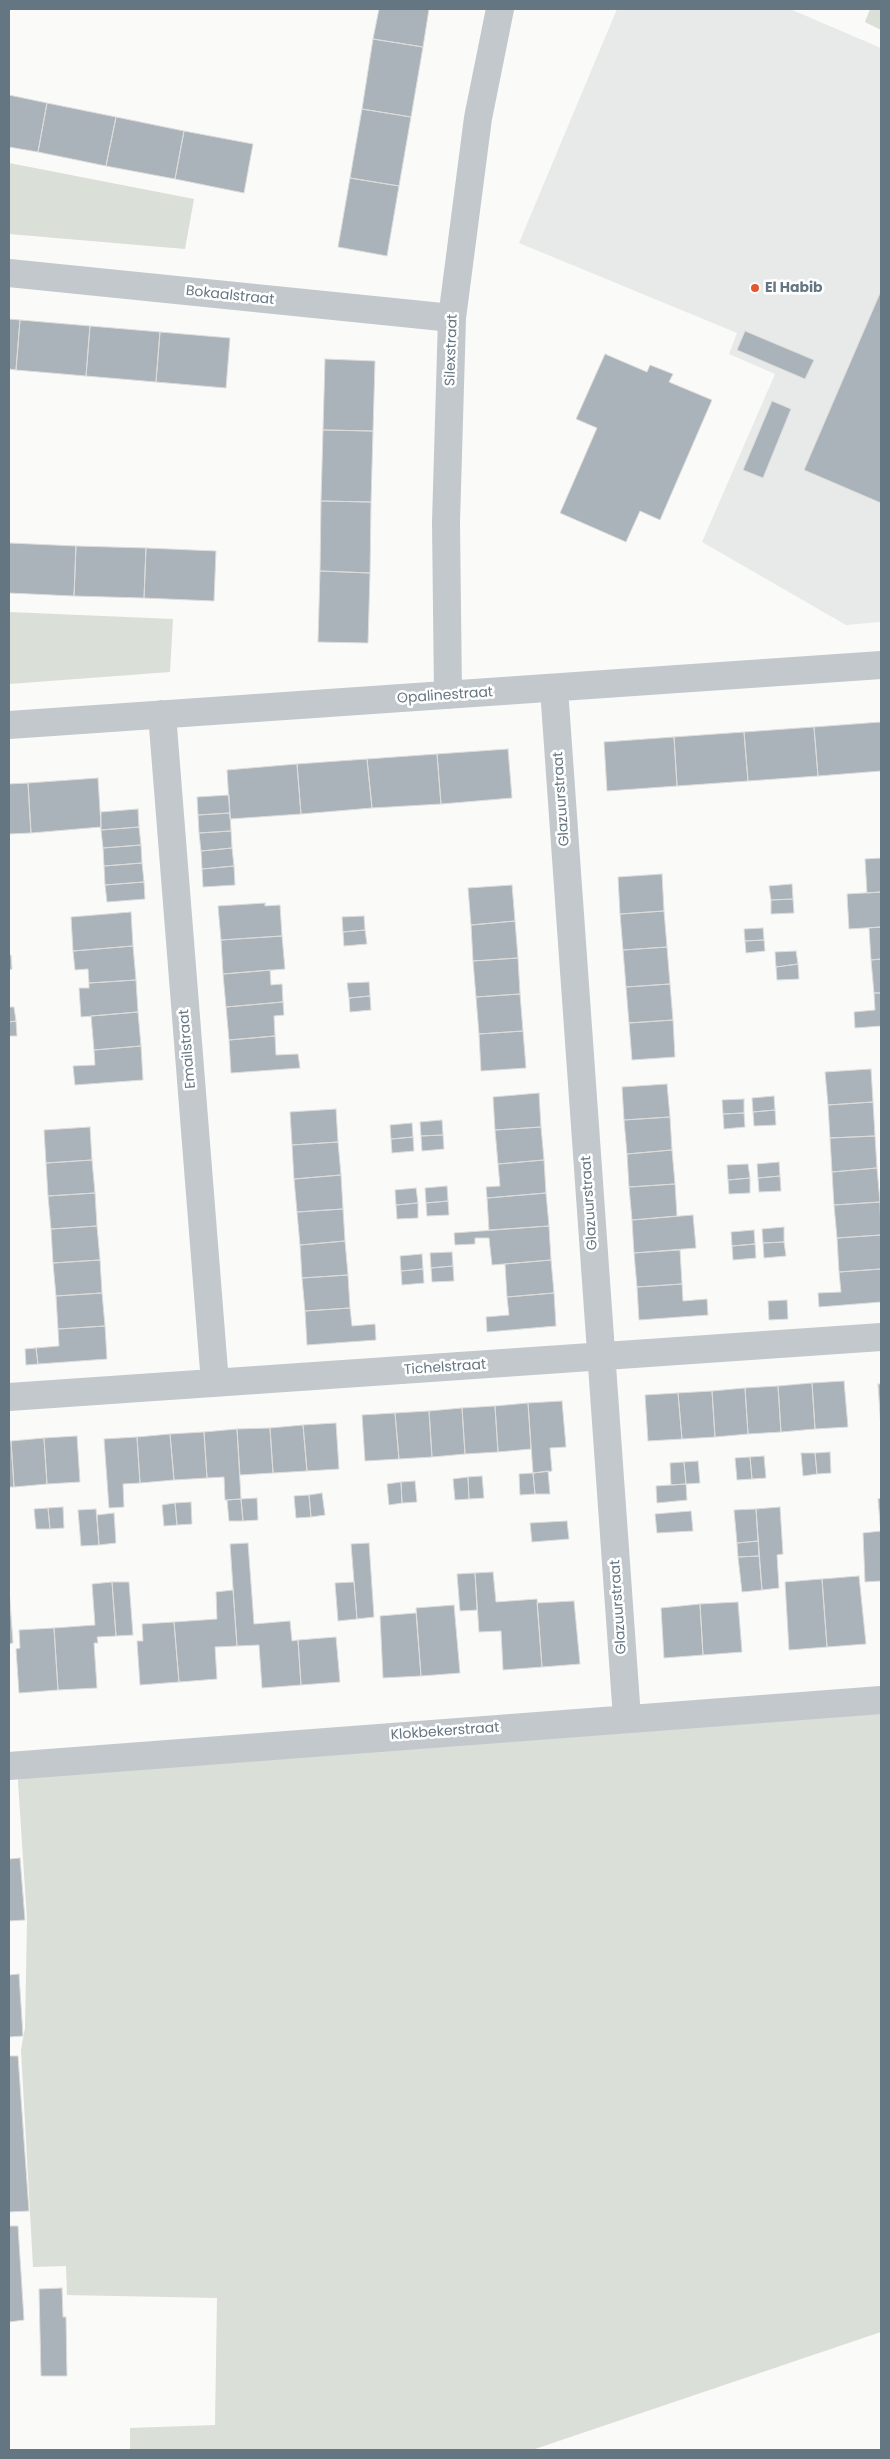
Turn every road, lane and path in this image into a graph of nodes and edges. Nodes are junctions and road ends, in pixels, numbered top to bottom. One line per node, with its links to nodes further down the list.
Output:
1 (500, 9): 3 (street, Silexstraat)
2 (9, 273): 3 (street, Bokaalstraat)
3 (452, 318): 6 (street, Silexstraat)
4 (881, 665): 5 (street, Opalinestraat)
5 (554, 688): 6 (street, Opalinestraat); 10 (street, Glazuurstraat)
6 (448, 695): 7 (street, Opalinestraat)
7 (162, 714): 8 (street, Opalinestraat); 11 (street, Emailstraat)
8 (9, 725)
9 (881, 1337): 10 (street, Tichelstraat)
10 (601, 1357): 11 (street, Tichelstraat); 14 (street, Glazuurstraat)
11 (215, 1383): 12 (street, Tichelstraat)
12 (9, 1397)
13 (881, 1700): 14 (street, Klokbekerstraat)
14 (627, 1718): 15 (street, Klokbekerstraat)
15 (9, 1766)

